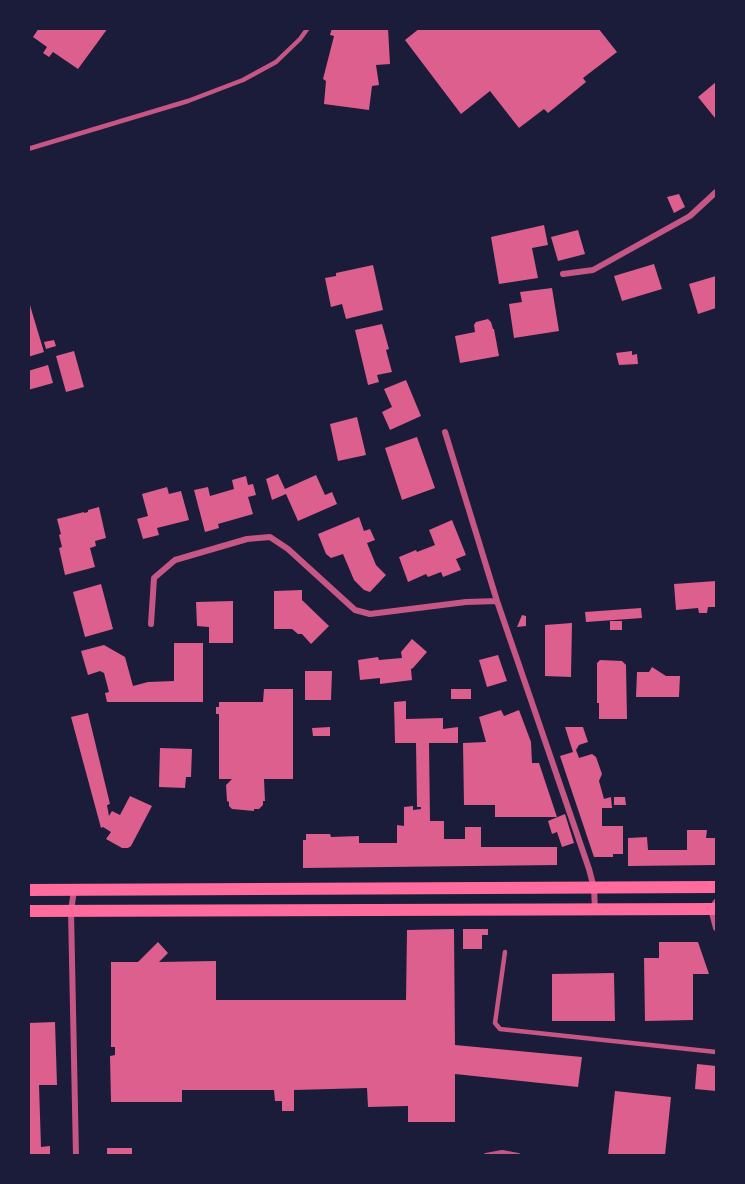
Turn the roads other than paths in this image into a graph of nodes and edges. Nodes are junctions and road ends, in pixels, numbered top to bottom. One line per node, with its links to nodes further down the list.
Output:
1 (308, 28): 2 (lane)
2 (28, 148)
3 (717, 192): 4 (street)
4 (563, 274)
5 (446, 432): 6 (street)
6 (497, 602): 7 (street); 9 (street)
7 (152, 624)
8 (717, 887): 9 (main road)
9 (594, 888): 11 (main road); 13 (street)
10 (28, 890): 11 (main road)
11 (74, 890): 15 (street)
12 (715, 907): 13 (main road); 16 (street)
13 (595, 909): 15 (main road)
14 (28, 911): 15 (main road)
15 (71, 911): 19 (street)
16 (717, 928)
17 (505, 952): 18 (lane)
18 (717, 1052)
19 (76, 1155)
20 (486, 1155): 21 (street)
21 (518, 1155)

